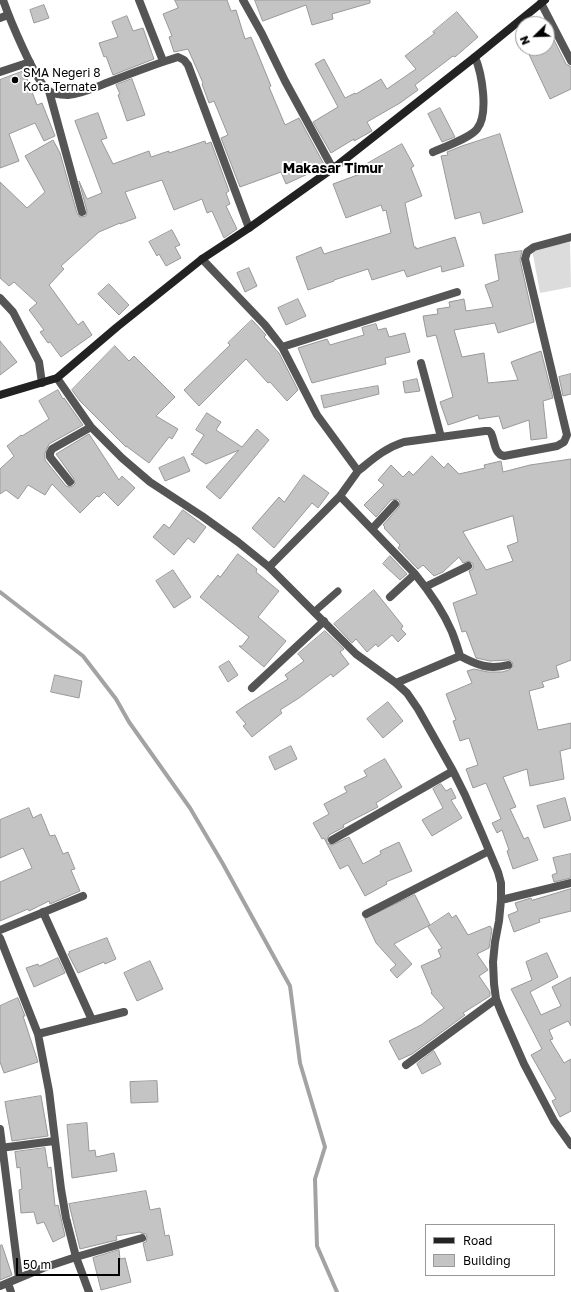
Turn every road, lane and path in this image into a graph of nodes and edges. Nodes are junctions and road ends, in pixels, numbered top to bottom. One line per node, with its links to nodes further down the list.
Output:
1 (3, 0): 5 (street)
2 (139, 0): 10 (street)
3 (243, 0): 14 (street)
4 (543, 2): 7 (street); 8 (street)
5 (8, 15): 6 (street); 9 (street)
6 (0, 18)
7 (475, 57): 13 (street); 14 (street)
8 (571, 61)
9 (30, 62): 11 (street); 12 (street)
10 (163, 62): 12 (street); 16 (street)
11 (0, 72)
12 (48, 91): 15 (street)
13 (433, 152)
14 (333, 169): 16 (street)
15 (82, 212)
16 (249, 228): 18 (street)
17 (571, 237): 27 (street)
18 (202, 259): 21 (street); 23 (street)
19 (457, 292): 21 (street)
20 (0, 298): 24 (street)
21 (282, 347): 28 (street)
22 (421, 363): 27 (street)
23 (57, 378): 24 (street); 26 (street)
24 (42, 383): 25 (street)
25 (0, 395)
26 (91, 427): 29 (street); 34 (street)
27 (441, 437): 28 (street)
28 (358, 471): 30 (street)
29 (70, 482)
30 (340, 496): 32 (street); 34 (street)
31 (395, 504): 32 (street)
32 (372, 529): 35 (street)
33 (468, 566): 36 (street)
34 (269, 567): 39 (street)
35 (415, 574): 36 (street); 38 (street)
36 (425, 587): 41 (street)
37 (338, 591): 39 (lane)
38 (390, 597)
39 (314, 612): 40 (street)
40 (324, 621): 43 (street); 44 (street)
41 (460, 656): 42 (street); 43 (street)
42 (508, 665)
43 (396, 683): 45 (street)
44 (252, 688)
45 (453, 771): 46 (street); 47 (street)
46 (332, 840)
47 (489, 850): 50 (street); 52 (street)
48 (571, 883): 50 (street)
49 (83, 896): 51 (street)
50 (501, 900): 55 (street)
51 (43, 912): 53 (street); 57 (street)
52 (366, 914)
53 (0, 930)
54 (0, 938): 58 (street)
55 (496, 999): 59 (street); 62 (street)
56 (124, 1012): 57 (street)
57 (92, 1020): 58 (street)
58 (38, 1034): 61 (street)
59 (406, 1065)
60 (0, 1129): 63 (street)
61 (54, 1141): 63 (street); 65 (street)
62 (571, 1145)
63 (1, 1148): 66 (street)
64 (142, 1238): 65 (street)
65 (76, 1256): 66 (street); 70 (street)
66 (19, 1278): 67 (street)
67 (8, 1283): 68 (street); 69 (street)
68 (0, 1286)
69 (11, 1292)
70 (90, 1292)

